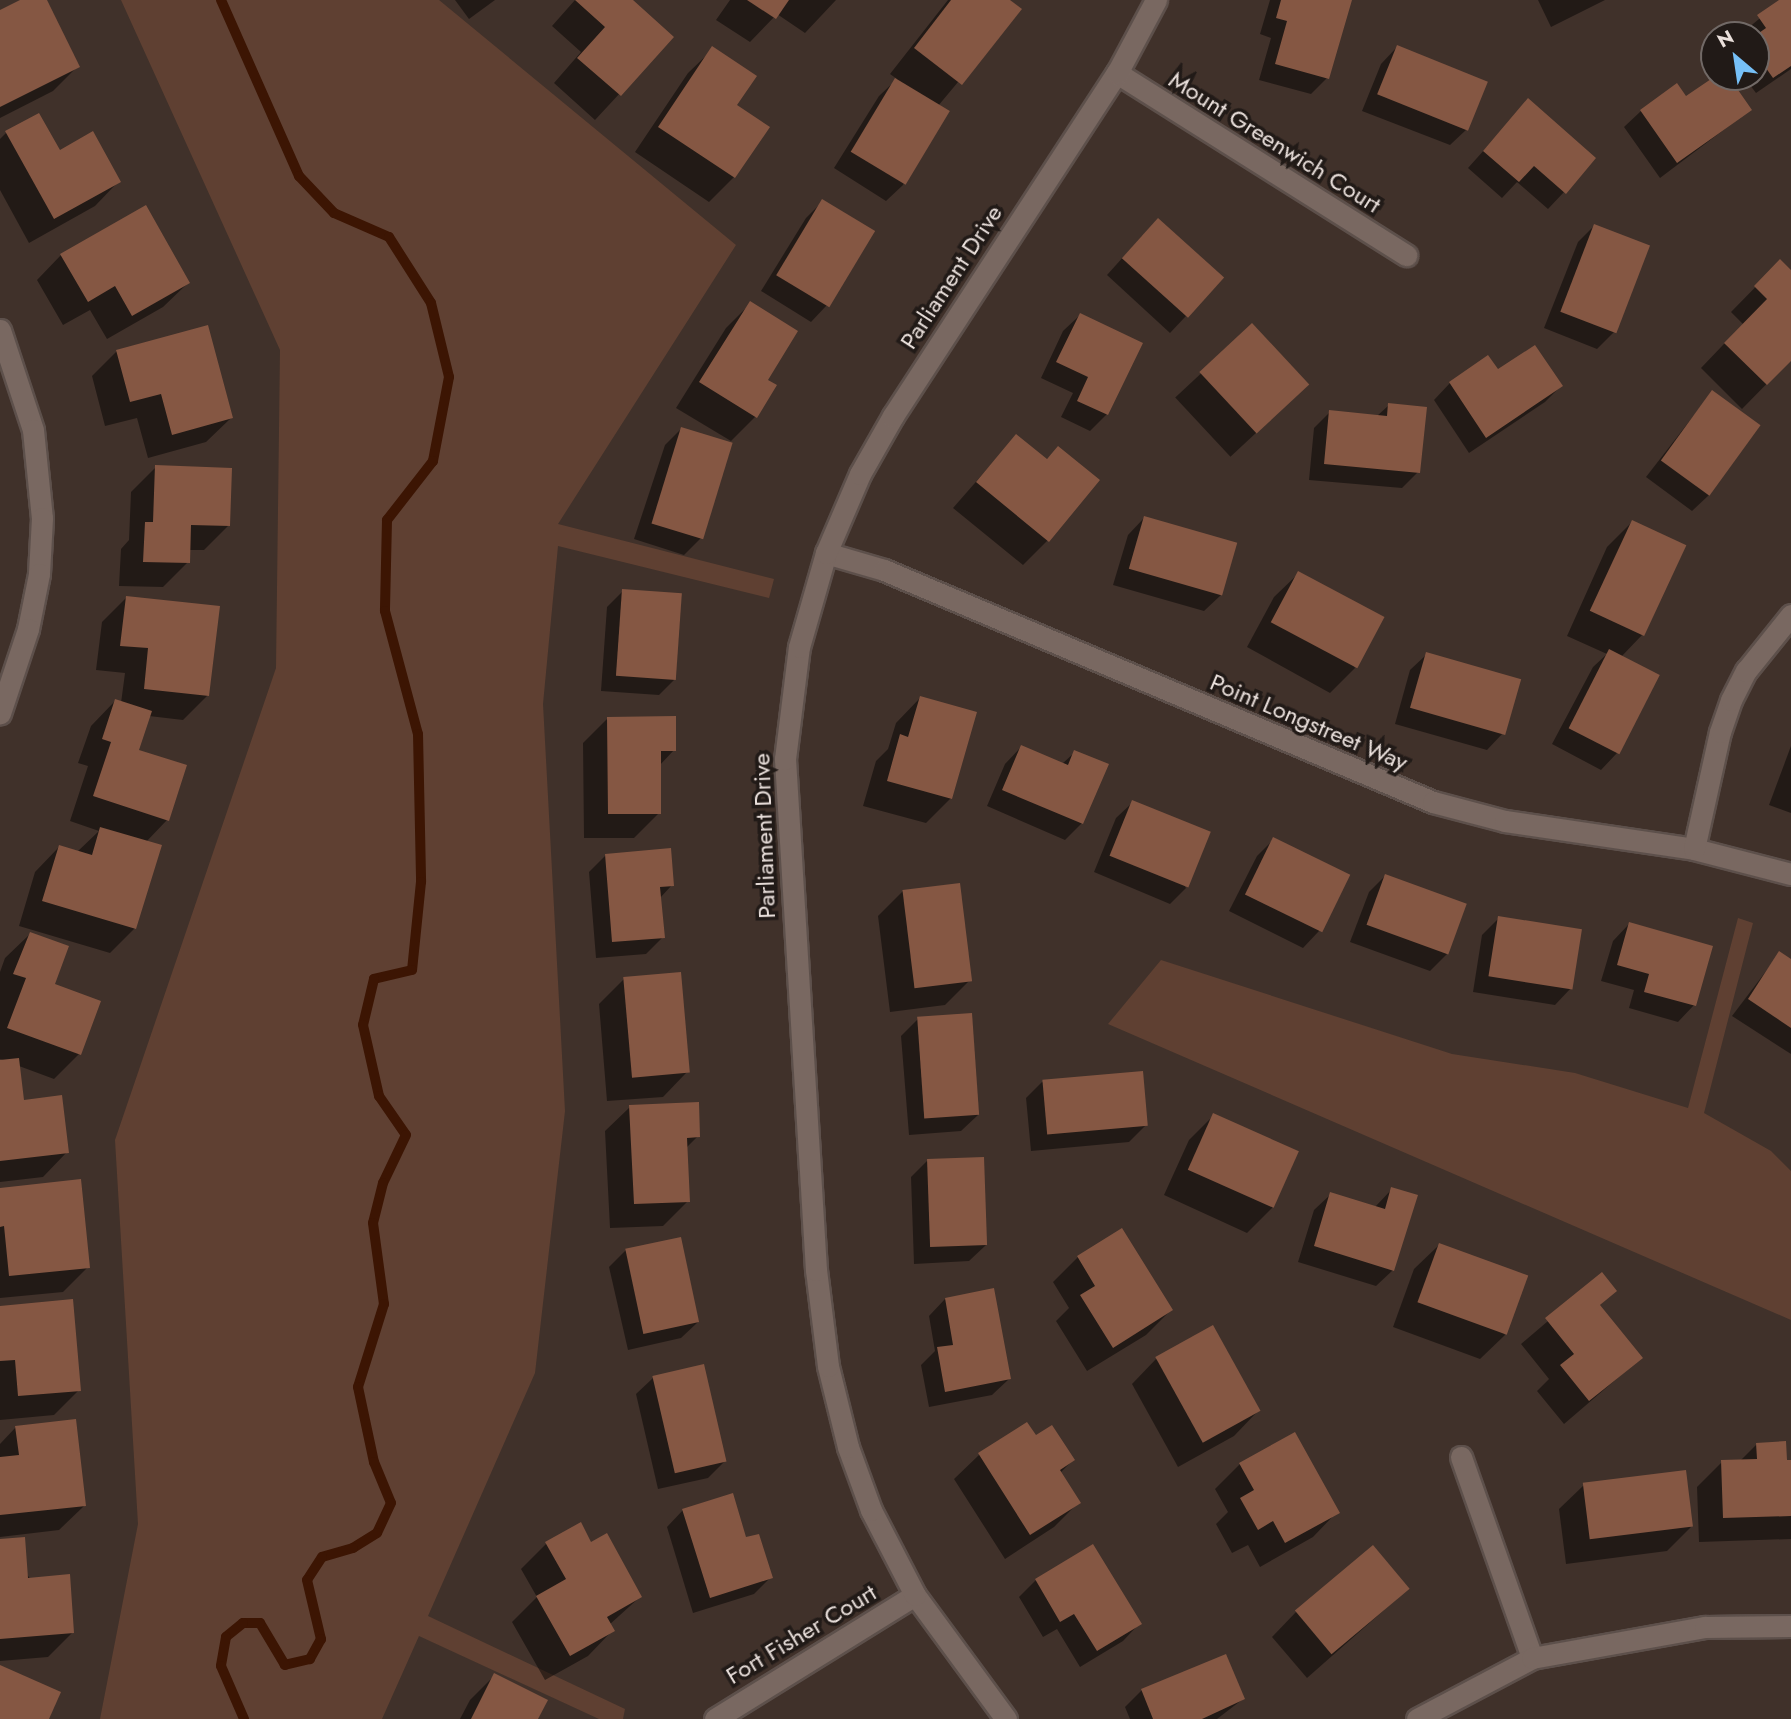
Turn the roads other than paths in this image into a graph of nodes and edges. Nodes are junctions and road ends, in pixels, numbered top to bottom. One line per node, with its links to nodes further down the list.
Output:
1 (1156, 0): 2 (street, Parliament Drive)
2 (1117, 73): 3 (street, Mount Greenwich Court); 5 (street, Parliament Drive)
3 (1406, 255)
4 (0, 330): 7 (street)
5 (826, 552): 8 (street, Point Longstreet Way); 11 (street, Parliament Drive)
6 (1791, 615): 8 (street)
7 (0, 713)
8 (1694, 849): 9 (street, Point Longstreet Way)
9 (1791, 874)
10 (1461, 1457): 13 (street)
11 (915, 1595): 14 (street, Fort Fisher Court); 15 (street, Parliament Drive)
12 (1791, 1626): 13 (street)
13 (1532, 1658): 16 (street)
14 (715, 1719)
15 (1006, 1719)
16 (1417, 1719)

